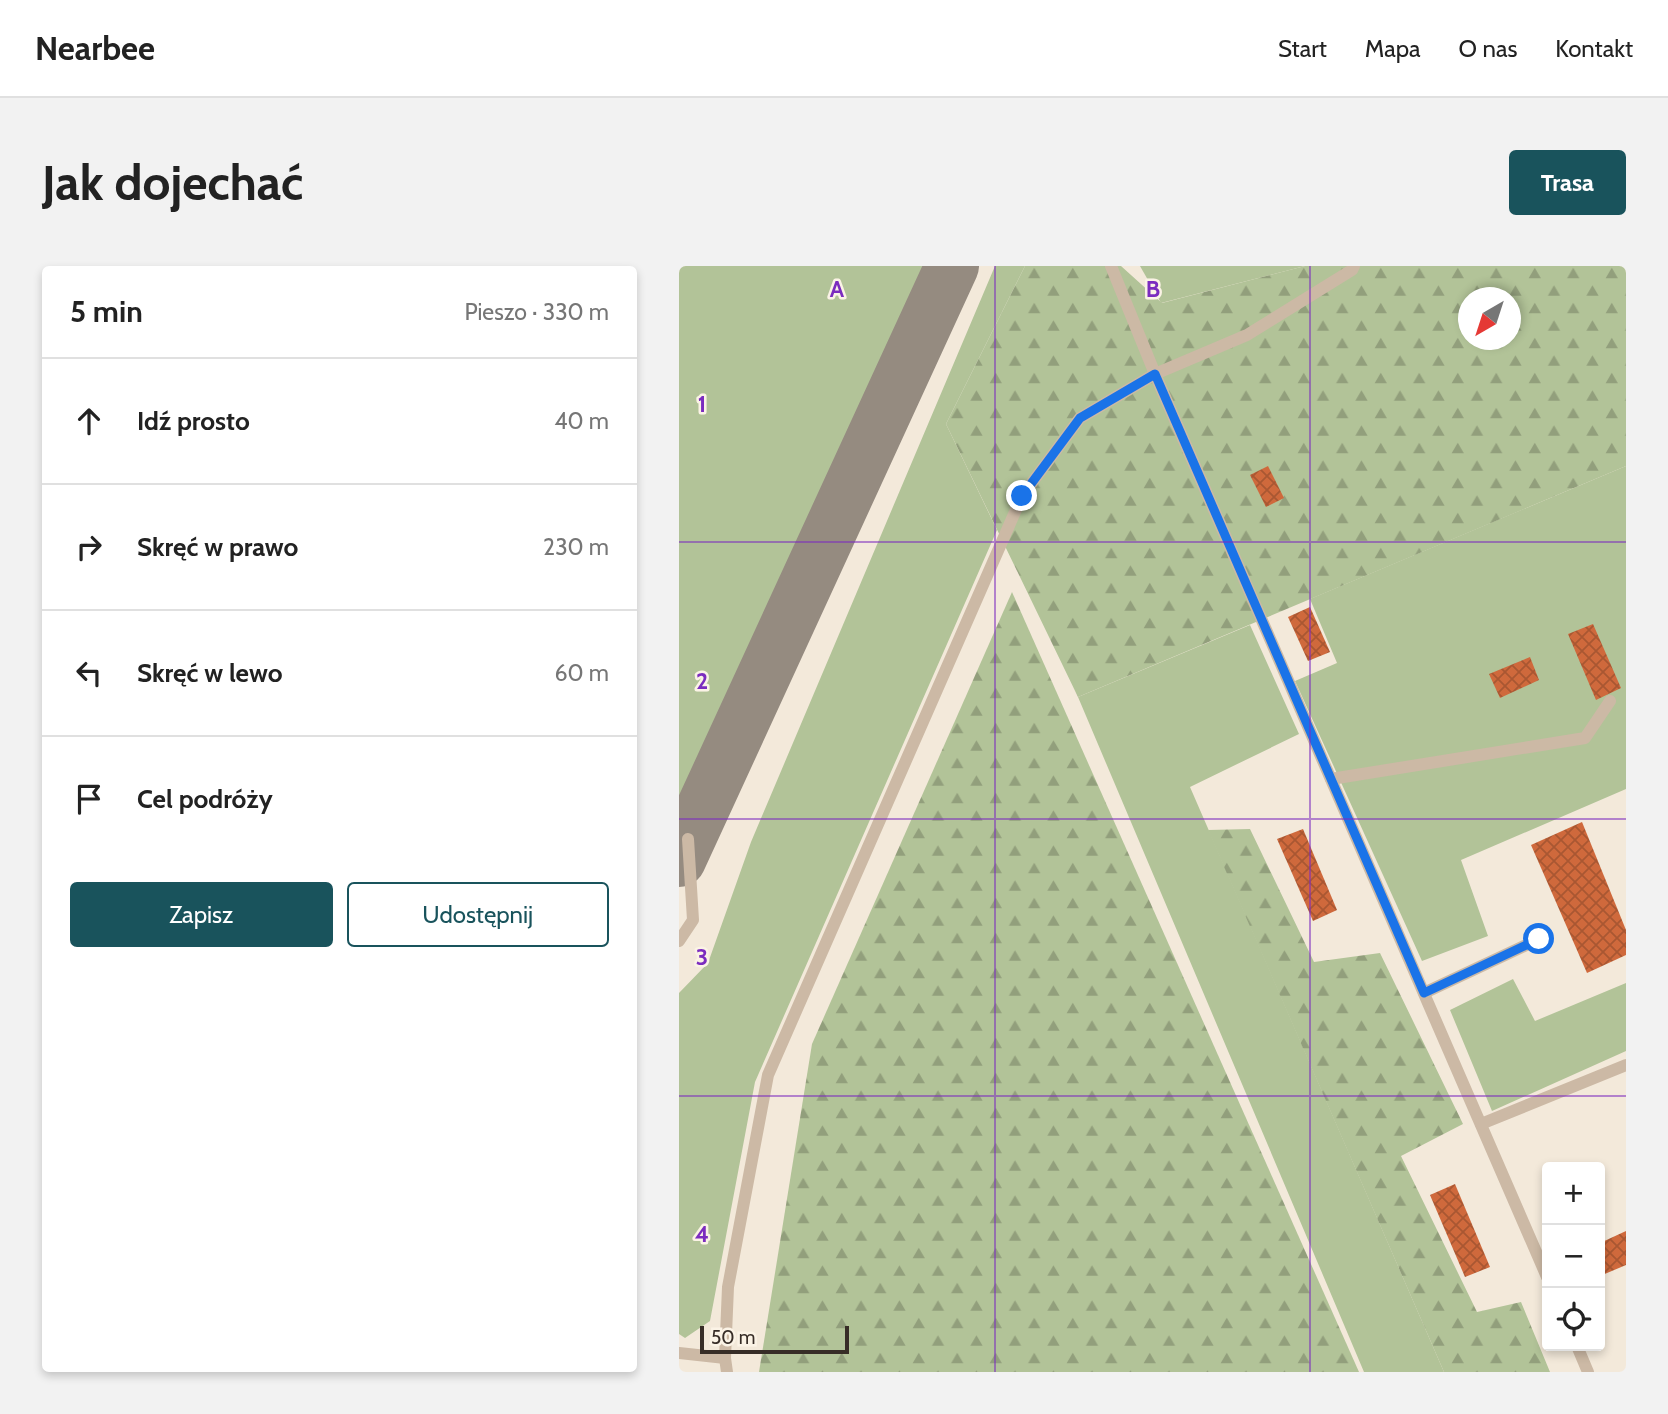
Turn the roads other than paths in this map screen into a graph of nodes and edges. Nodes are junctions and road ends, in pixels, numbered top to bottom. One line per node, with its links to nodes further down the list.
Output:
1 (1111, 266): 3 (lane)
2 (1355, 266): 3 (lane)
3 (1155, 374): 5 (lane); 15 (lane)
4 (1610, 701): 5 (lane)
5 (1331, 779): 9 (lane)
6 (688, 839): 8 (lane)
7 (1539, 939): 9 (lane)
8 (679, 941)
9 (1424, 993): 11 (lane)
10 (1626, 1065): 11 (lane)
11 (1481, 1124): 12 (lane)
12 (1542, 1265)
13 (1579, 1351): 17 (lane)
14 (679, 1353): 15 (lane)
15 (725, 1358): 16 (lane)
16 (727, 1372)
17 (1588, 1372)

